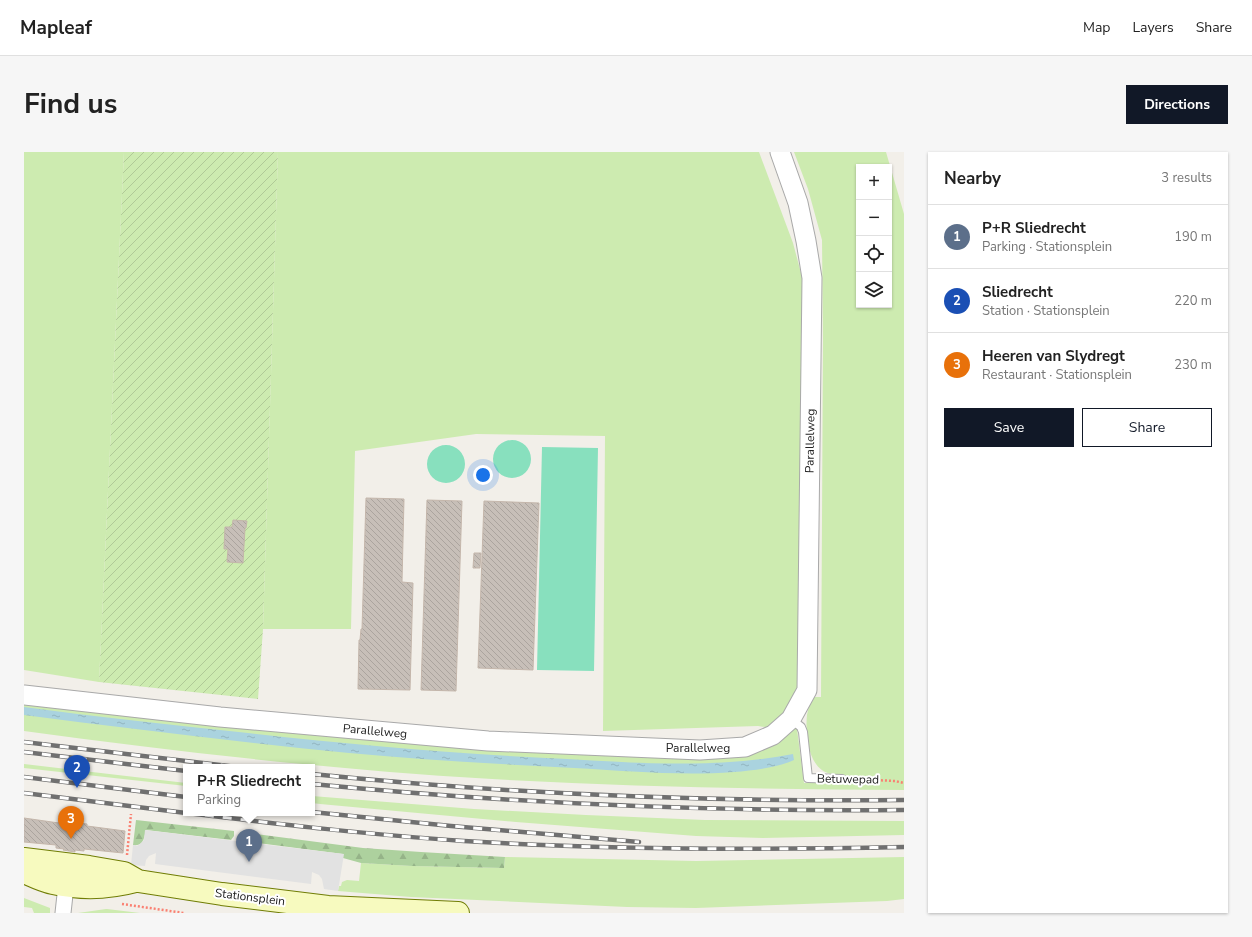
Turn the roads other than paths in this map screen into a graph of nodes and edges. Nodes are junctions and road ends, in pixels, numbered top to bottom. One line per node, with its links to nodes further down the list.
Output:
1 (780, 152): 3 (street, Parallelweg)
2 (24, 694): 3 (street, Parallelweg)
3 (791, 719): 4 (lane, Betuwepad)
4 (842, 779)
5 (24, 859): 7 (main road, Stationsplein)
6 (24, 872): 7 (main road, Stationsplein)
7 (67, 875): 8 (street); 9 (main road, Stationsplein)
8 (63, 913)
9 (458, 913)

